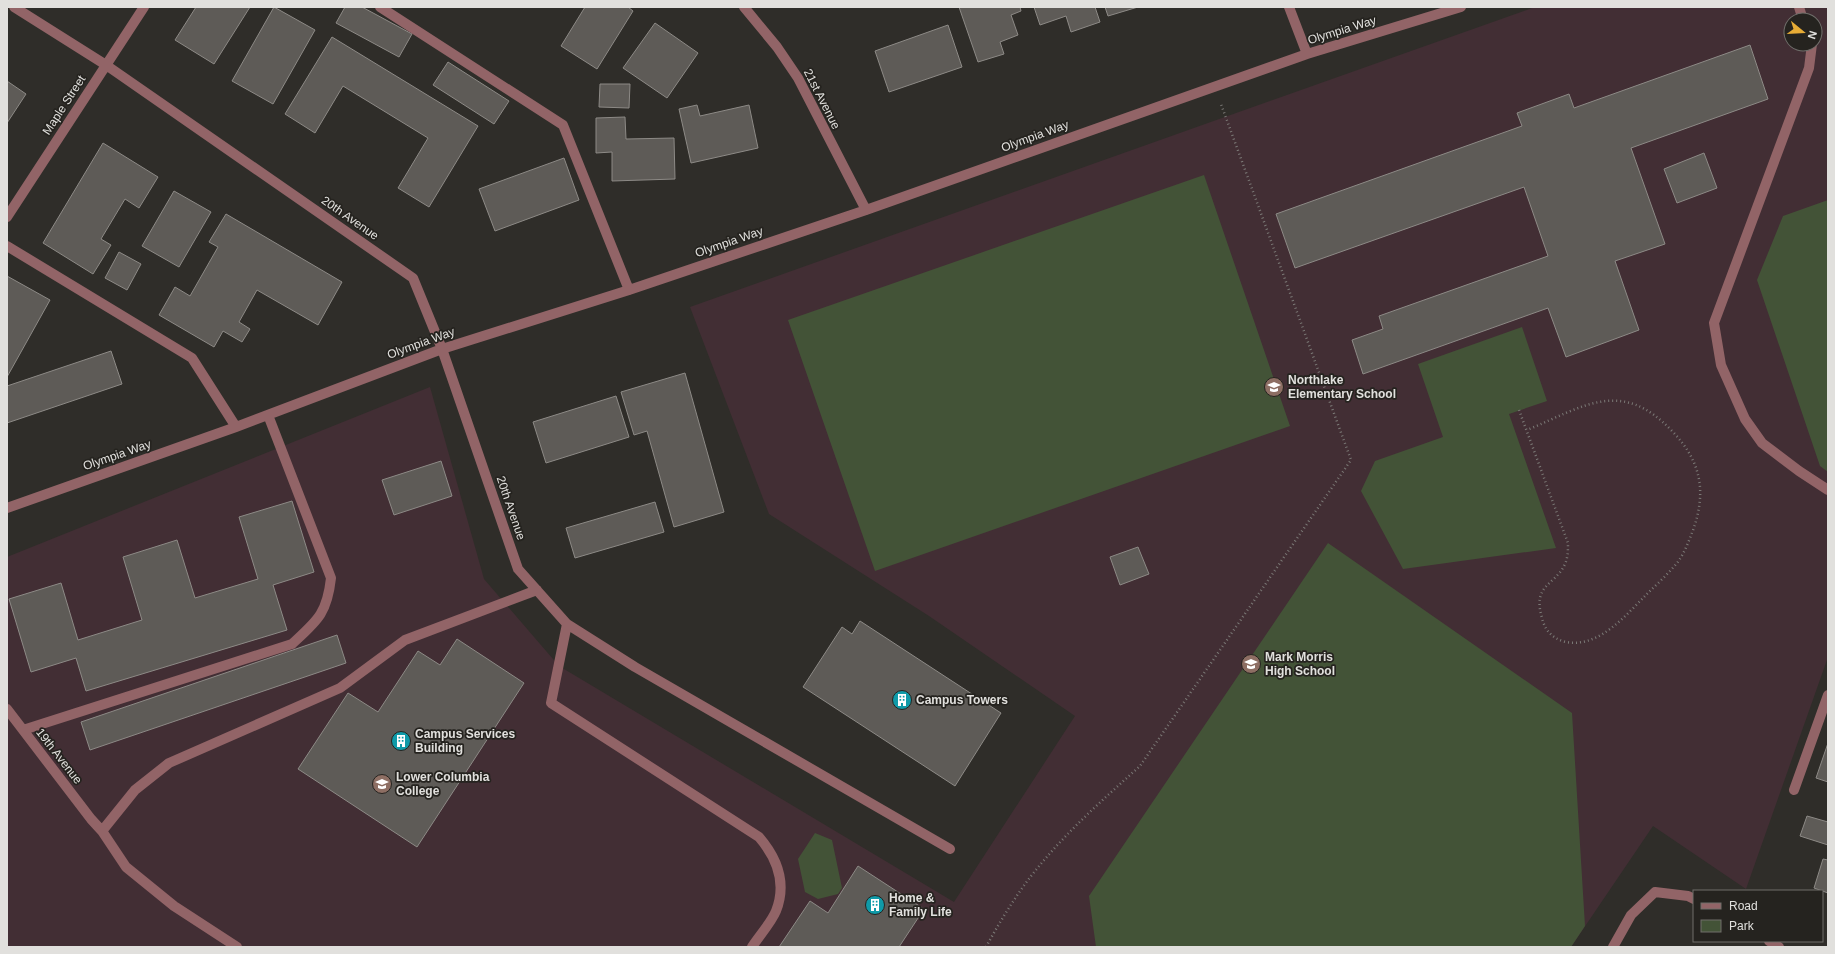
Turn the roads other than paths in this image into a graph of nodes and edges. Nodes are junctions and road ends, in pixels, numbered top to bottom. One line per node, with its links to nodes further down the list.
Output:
1 (14, 7): 9 (street, 20th Avenue)
2 (144, 7): 9 (street, Maple Street)
3 (380, 7): 13 (street)
4 (744, 7): 10 (street, 21st Avenue)
5 (1289, 7): 8 (street)
6 (1462, 7): 8 (street, Olympia Way)
7 (1811, 52): 17 (street)
8 (1307, 54): 10 (street, Olympia Way)
9 (106, 65): 11 (street, Maple Street); 14 (street, 20th Avenue)
10 (866, 210): 13 (street, Olympia Way)
11 (7, 217)
12 (7, 246): 16 (street)
13 (629, 290): 14 (street, Olympia Way)
14 (442, 349): 15 (street, Olympia Way); 19 (street, 20th Avenue)
15 (268, 415): 16 (street, Olympia Way); 23 (street)
16 (236, 427): 18 (street, Olympia Way)
17 (1828, 490)
18 (7, 508)
19 (537, 590): 20 (street); 25 (street)
20 (567, 624): 26 (street); 29 (street)
21 (1828, 695): 24 (street)
22 (7, 709): 23 (street, 19th Avenue)
23 (23, 730): 25 (street, 19th Avenue)
24 (1794, 790)
25 (102, 830): 28 (street, 19th Avenue)
26 (950, 850)
27 (1693, 898): 30 (street)
28 (237, 947)
29 (752, 947)
30 (1613, 947)

